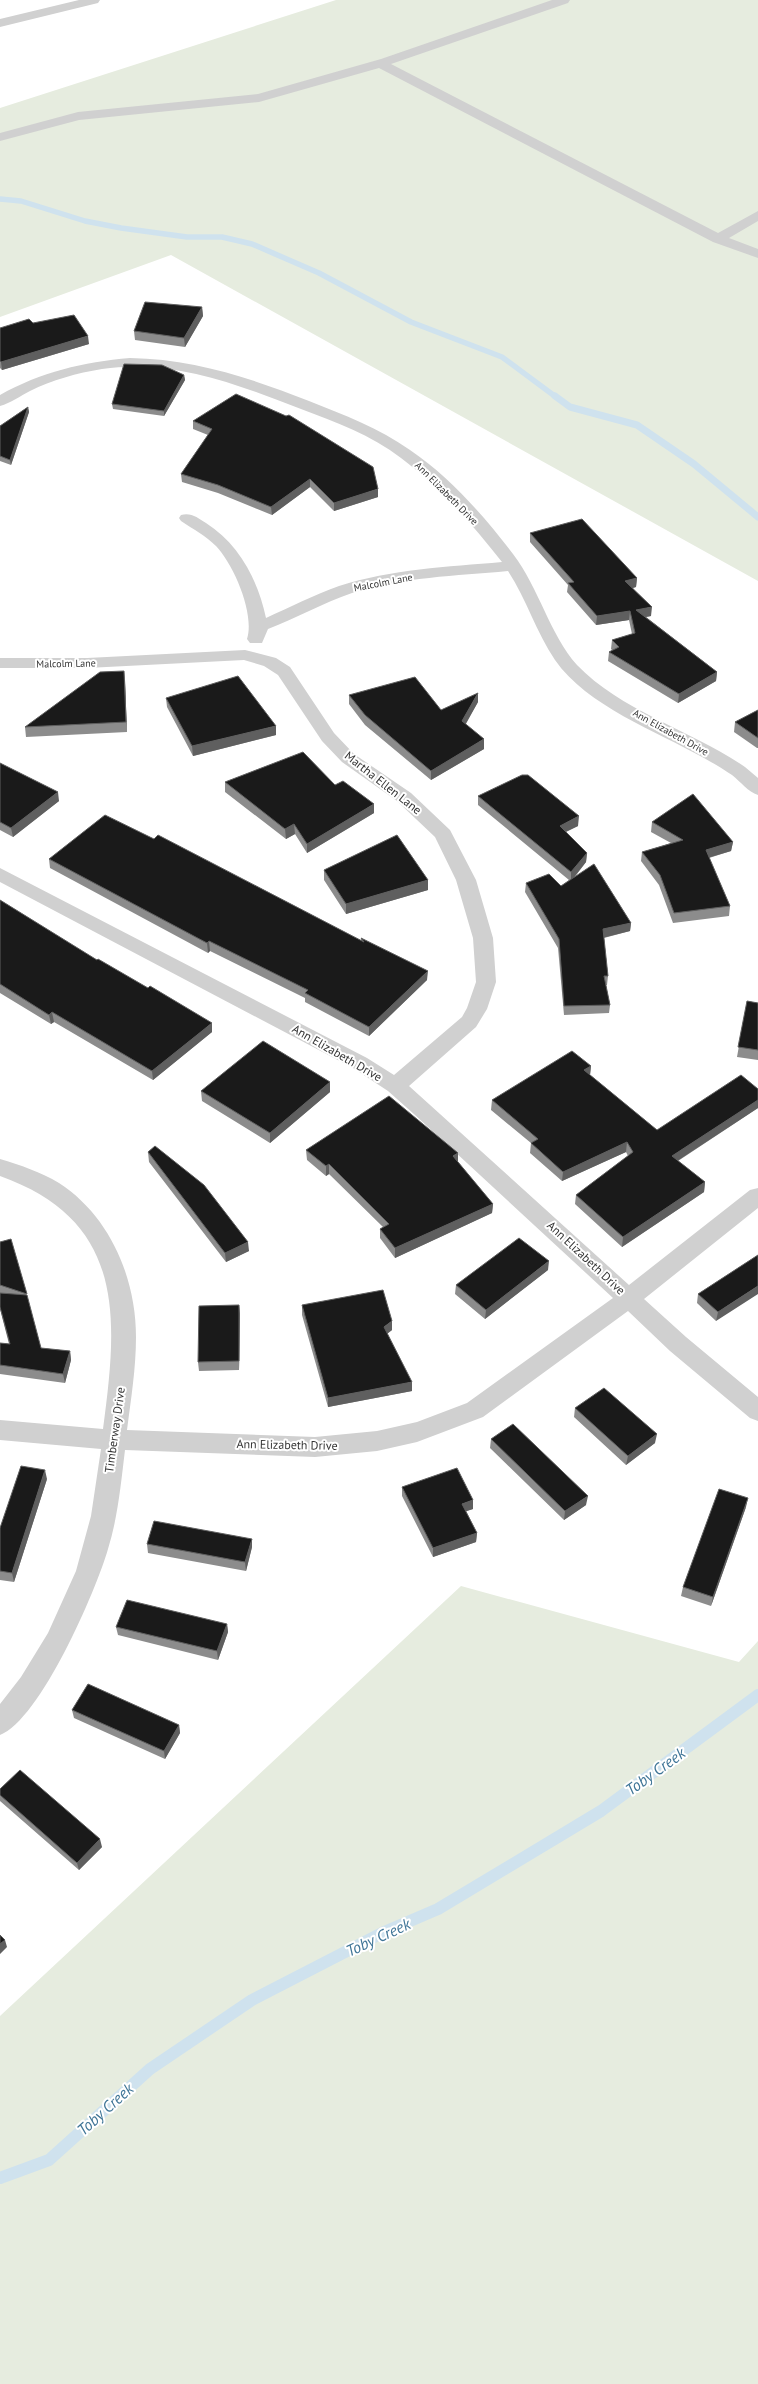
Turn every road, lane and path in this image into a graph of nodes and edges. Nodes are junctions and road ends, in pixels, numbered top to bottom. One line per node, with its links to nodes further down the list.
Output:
1 (94, 0): 3 (street)
2 (564, 0): 4 (street)
3 (0, 23)
4 (379, 63): 5 (street); 7 (street)
5 (0, 137)
6 (758, 215): 7 (street)
7 (718, 239): 8 (street)
8 (758, 254)
9 (0, 401): 11 (street, Ann Elizabeth Drive)
10 (187, 518): 12 (street)
11 (513, 566): 12 (street, Malcolm Lane); 15 (street, Ann Elizabeth Drive)
12 (260, 626): 13 (street)
13 (252, 656): 14 (street, Malcolm Lane); 17 (street, Martha Ellen Lane)
14 (0, 663)
15 (758, 789)
16 (0, 874): 17 (street, Ann Elizabeth Drive)
17 (395, 1086): 20 (street, Ann Elizabeth Drive)
18 (0, 1167): 23 (street, Timberway Drive)
19 (758, 1196): 20 (street, Ann Elizabeth Drive)
20 (629, 1298): 21 (street, Ann Elizabeth Drive); 23 (street, Ann Elizabeth Drive)
21 (758, 1411)
22 (0, 1430): 23 (street, Ann Elizabeth Drive)
23 (114, 1440): 24 (street, Timberway Drive)
24 (0, 1723)

